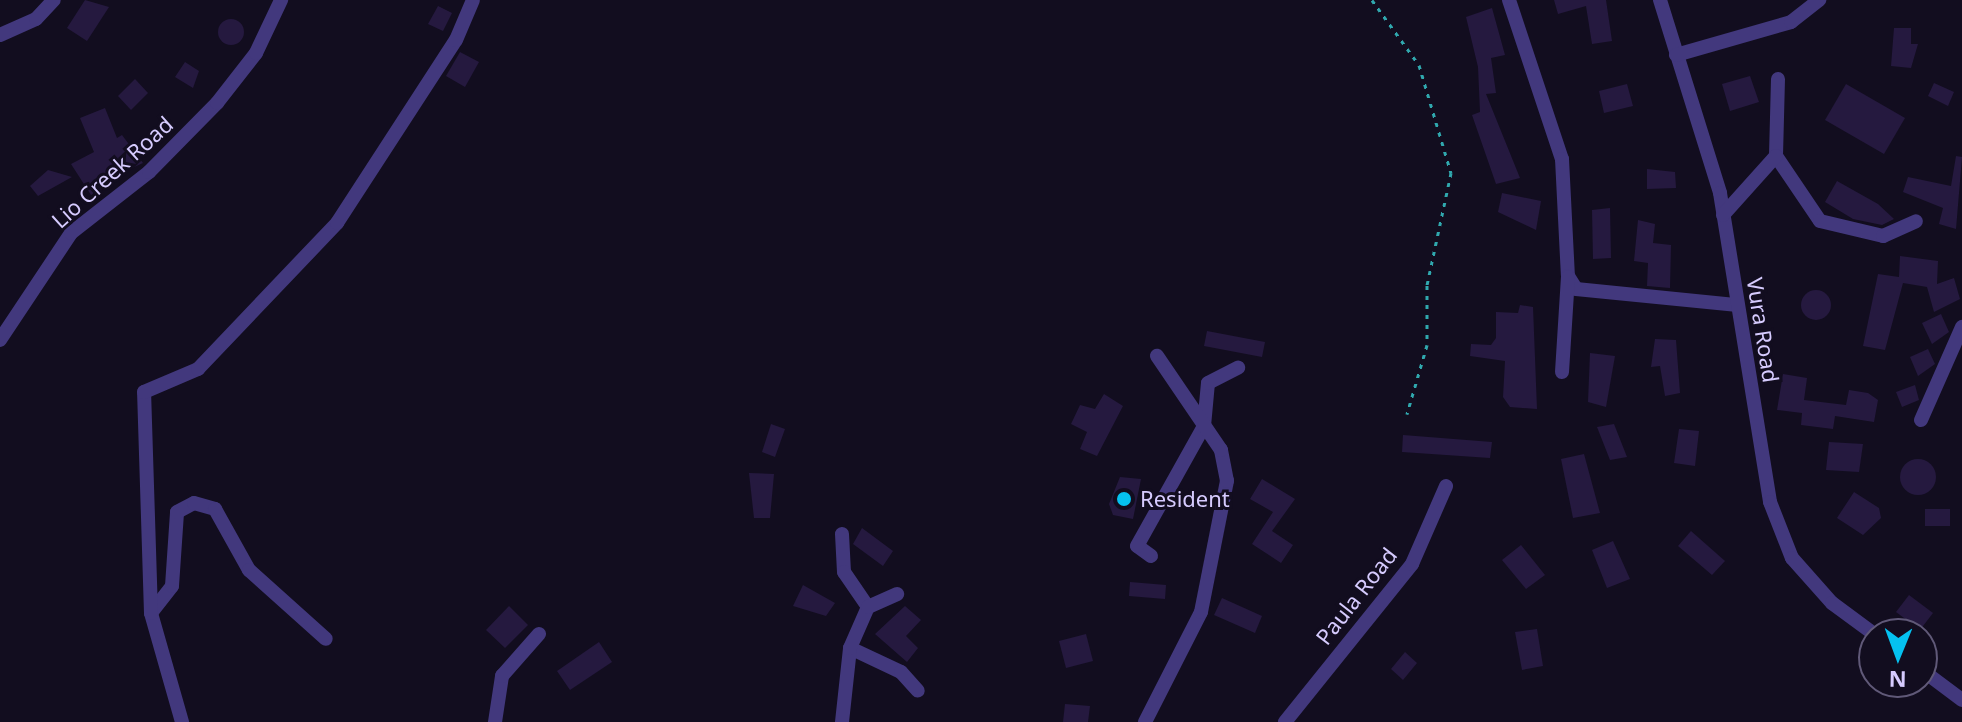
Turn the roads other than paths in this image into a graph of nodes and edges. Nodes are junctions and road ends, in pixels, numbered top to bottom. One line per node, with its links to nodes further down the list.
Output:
1 (54, 0): 7 (street)
2 (281, 0): 16 (street, Lio Creek Road)
3 (473, 0): 27 (street)
4 (1509, 0): 13 (street)
5 (1660, 0): 8 (street, Vura Road)
6 (1819, 0): 8 (street)
7 (0, 35)
8 (1676, 55): 11 (street, Vura Road)
9 (1778, 79): 10 (street)
10 (1776, 156): 11 (street); 12 (street)
11 (1723, 215): 14 (street, Vura Road)
12 (1916, 221)
13 (1568, 276): 14 (street); 19 (street)
14 (1735, 305): 28 (street, Vura Road)
15 (1962, 327): 20 (street)
16 (0, 340)
17 (1157, 356): 21 (street)
18 (1238, 368): 21 (street)
19 (1562, 372)
20 (1921, 420)
21 (1204, 426): 24 (street); 38 (street)
22 (1446, 486): 39 (street, Paula Road)
23 (842, 534): 26 (street)
24 (1151, 556)
25 (897, 594): 26 (street)
26 (868, 607): 31 (street)
27 (151, 613): 30 (street); 35 (street)
28 (1858, 622)
29 (539, 634): 36 (street)
30 (326, 639)
31 (850, 648): 33 (street); 37 (street)
32 (1938, 682): 34 (street)
33 (918, 691)
34 (1962, 700)
35 (182, 722)
36 (495, 722)
37 (842, 722)
38 (1145, 722)
39 (1285, 722)

